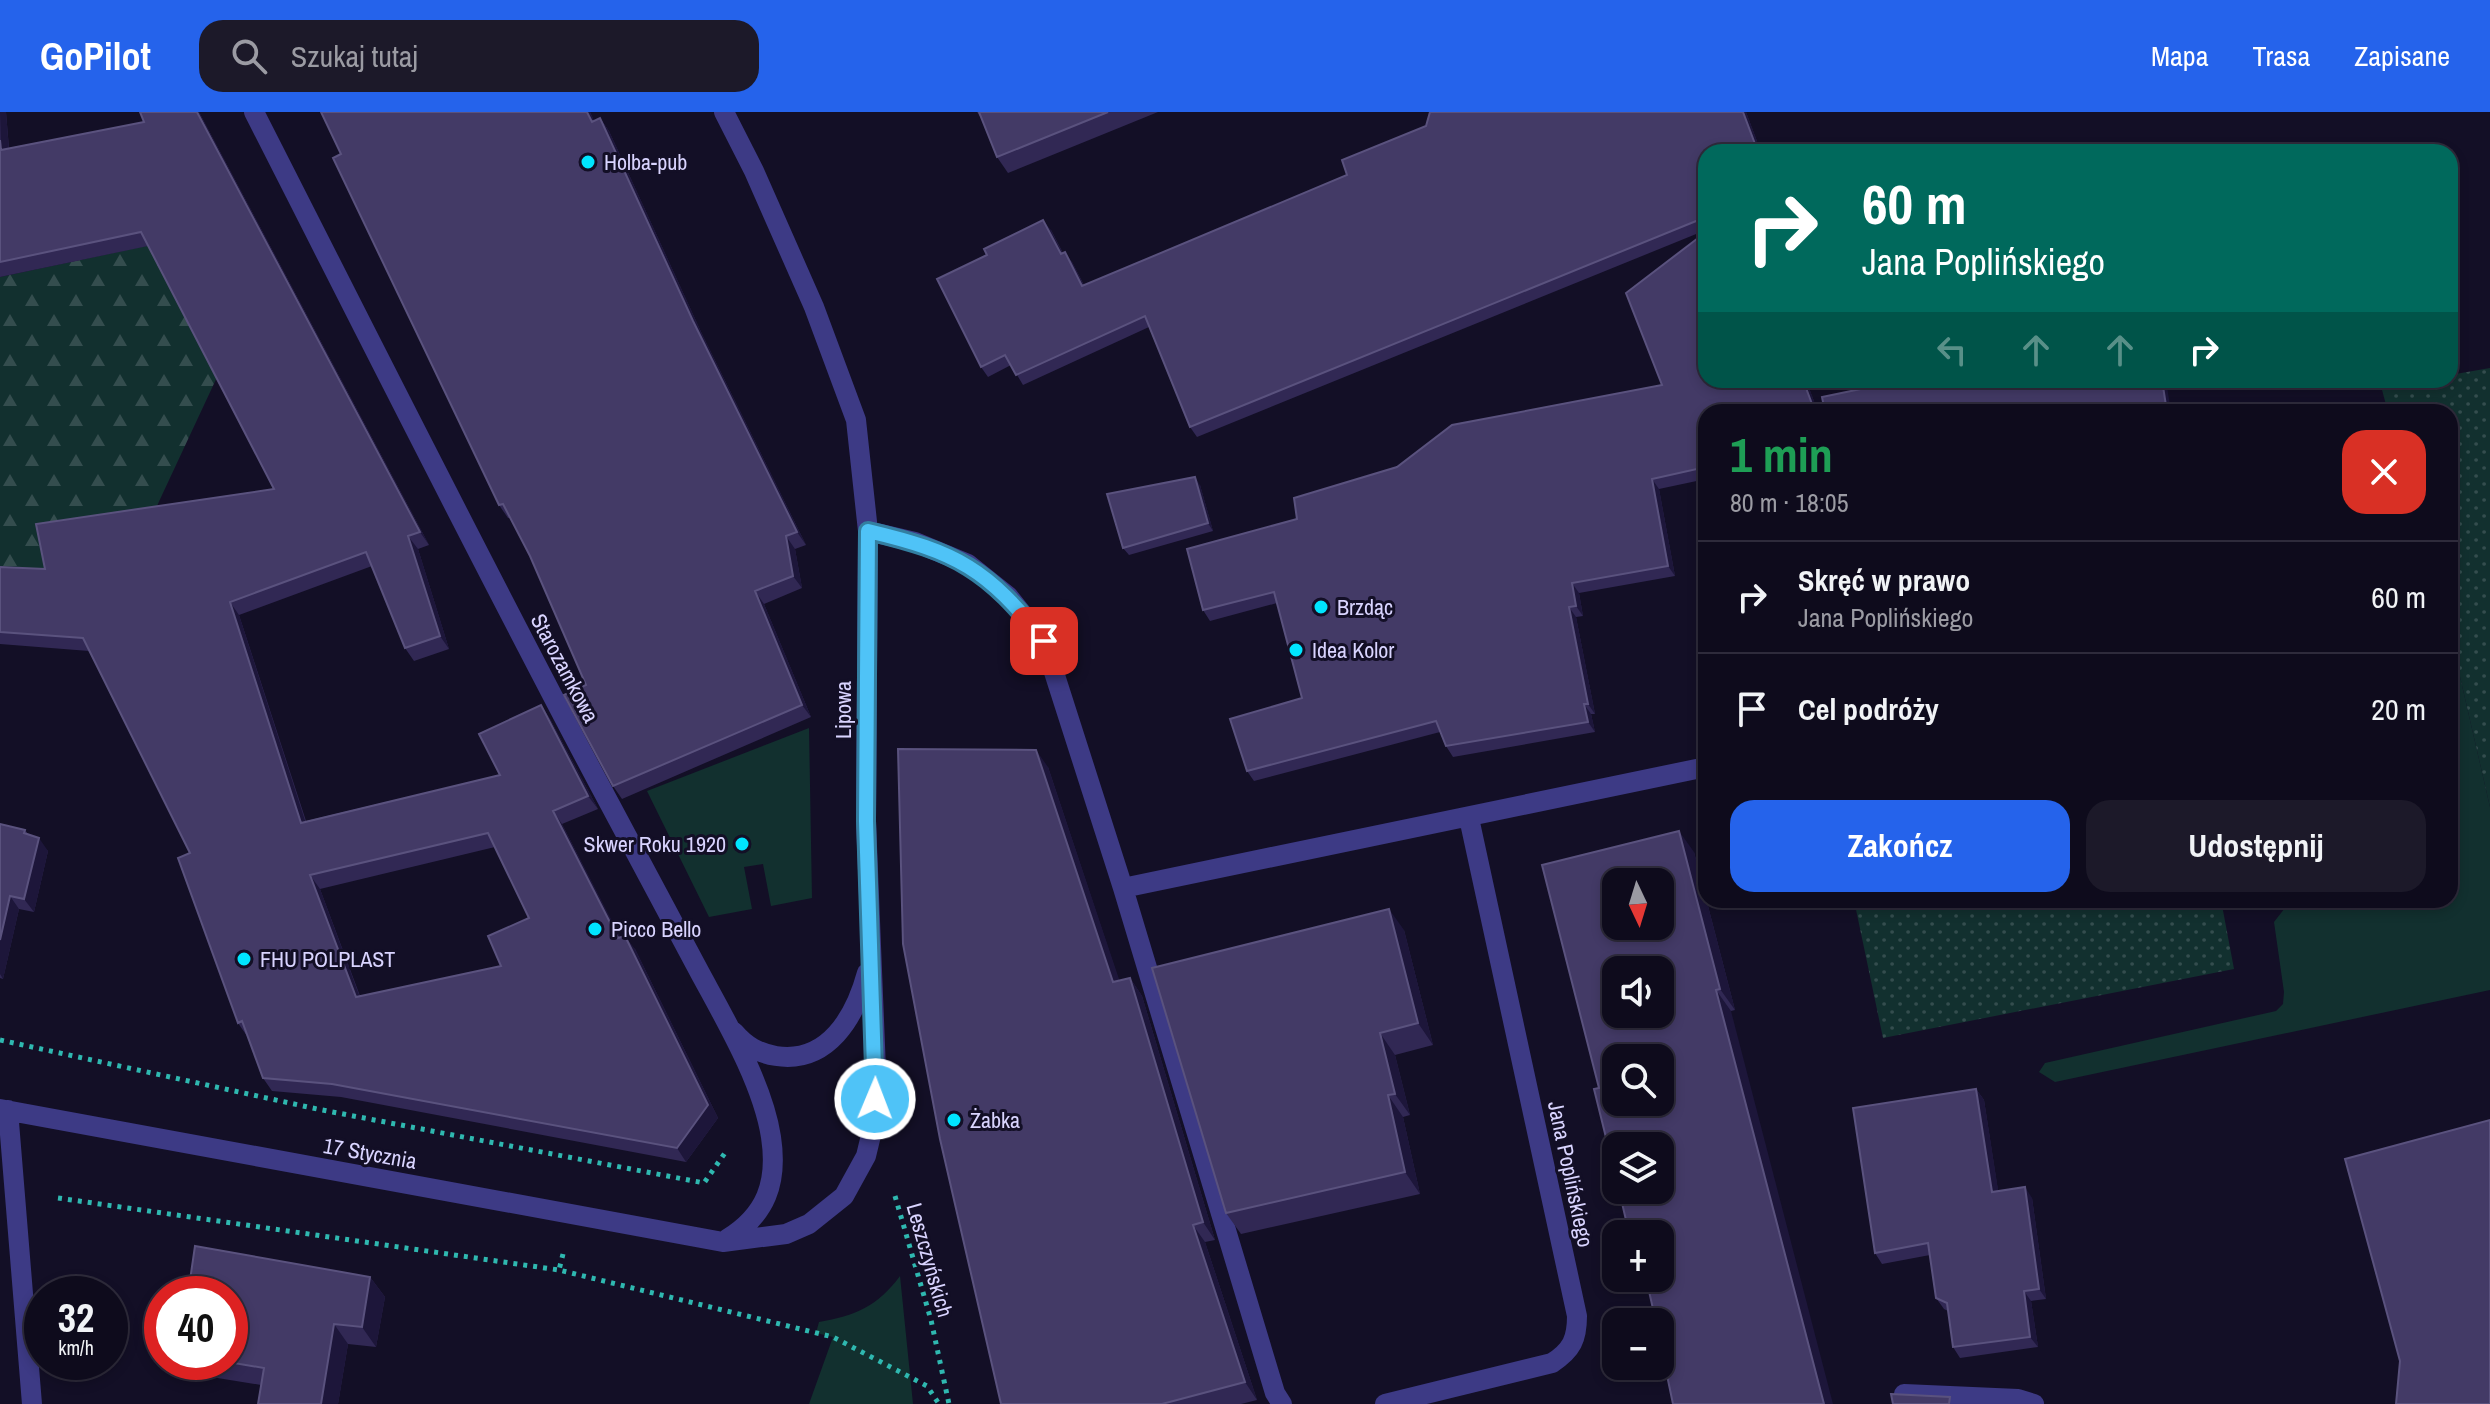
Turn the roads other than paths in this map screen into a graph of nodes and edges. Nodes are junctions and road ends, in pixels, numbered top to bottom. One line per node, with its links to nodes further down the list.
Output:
1 (254, 112): 8 (street, Starozamkowa)
2 (724, 112): 3 (street, Lipowa)
3 (868, 531): 6 (street); 7 (street, Lipowa)
4 (1698, 769): 5 (street)
5 (1469, 818): 6 (street); 14 (street, Jana Poplińskiego)
6 (1123, 888): 13 (street)
7 (870, 964): 8 (street); 10 (street, Lipowa)
8 (729, 1026): 10 (street, Starozamkowa)
9 (4, 1110): 10 (street, 17 Stycznia); 12 (street, 17 Stycznia)
10 (723, 1242)
11 (1904, 1394): 15 (street)
12 (32, 1404)
13 (1282, 1404)
14 (1385, 1404)
15 (2034, 1404)

